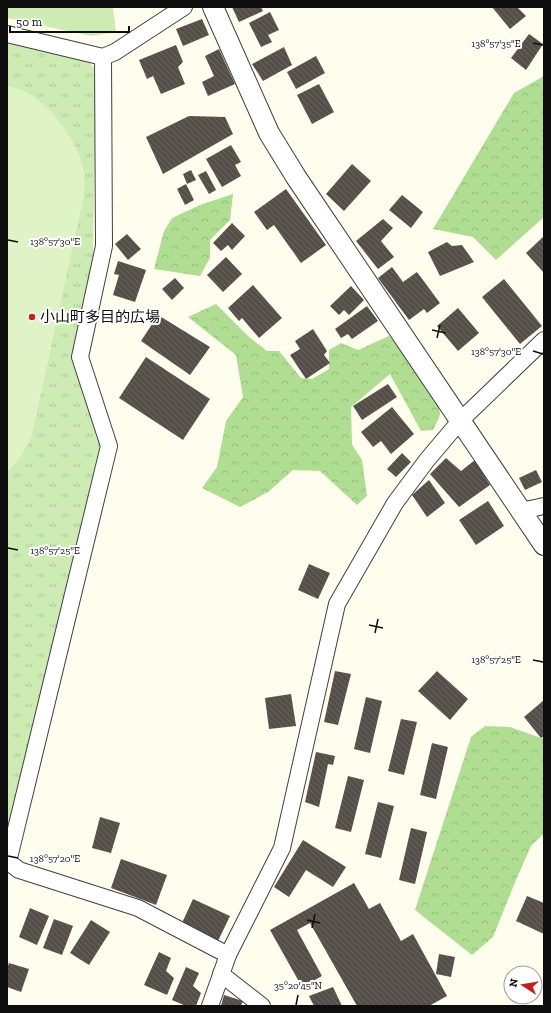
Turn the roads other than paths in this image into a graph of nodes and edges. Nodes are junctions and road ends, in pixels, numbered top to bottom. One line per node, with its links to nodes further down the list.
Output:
1 (184, 7): 4 (street)
2 (213, 7): 6 (street)
3 (7, 34): 4 (street)
4 (103, 57): 10 (street)
5 (544, 340): 6 (street)
6 (460, 421): 8 (street); 11 (street)
7 (544, 506): 8 (street)
8 (521, 511): 9 (street)
9 (544, 545)
10 (8, 862): 11 (street)
11 (228, 955): 12 (street)
12 (221, 974): 13 (street); 14 (street)
13 (210, 1006)
14 (262, 1006)

